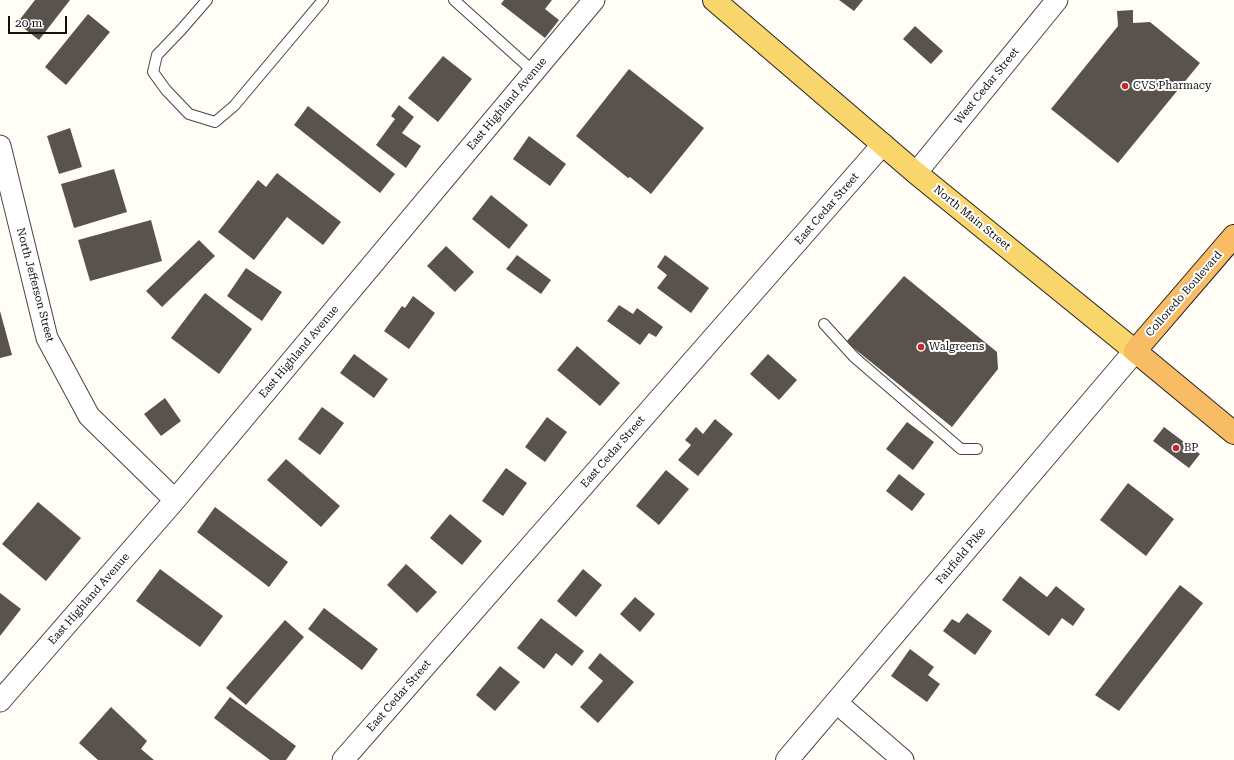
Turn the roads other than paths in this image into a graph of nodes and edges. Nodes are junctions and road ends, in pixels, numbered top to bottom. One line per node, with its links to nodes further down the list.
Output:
1 (207, 0): 2 (lane)
2 (324, 0)
3 (454, 0): 7 (lane)
4 (594, 0): 7 (street, East Highland Avenue)
5 (714, 0): 8 (main road, North Main Street)
6 (1057, 0): 10 (street, West Cedar Street)
7 (534, 72): 16 (street, East Highland Avenue)
8 (883, 144): 10 (main road, North Main Street); 19 (street, East Cedar Street)
9 (0, 146): 16 (street, North Jefferson Street)
10 (916, 173): 13 (main road, North Main Street)
11 (1234, 236): 13 (highway, Colloredo Boulevard)
12 (824, 324): 15 (lane)
13 (1135, 351): 14 (highway, North Main Street); 18 (street, Fairfield Pike)
14 (1234, 433)
15 (977, 449)
16 (175, 500): 17 (street, East Highland Avenue)
17 (0, 701)
18 (837, 703): 20 (street, Fairfield Pike); 21 (street)
19 (343, 760)
20 (787, 760)
21 (903, 760)

